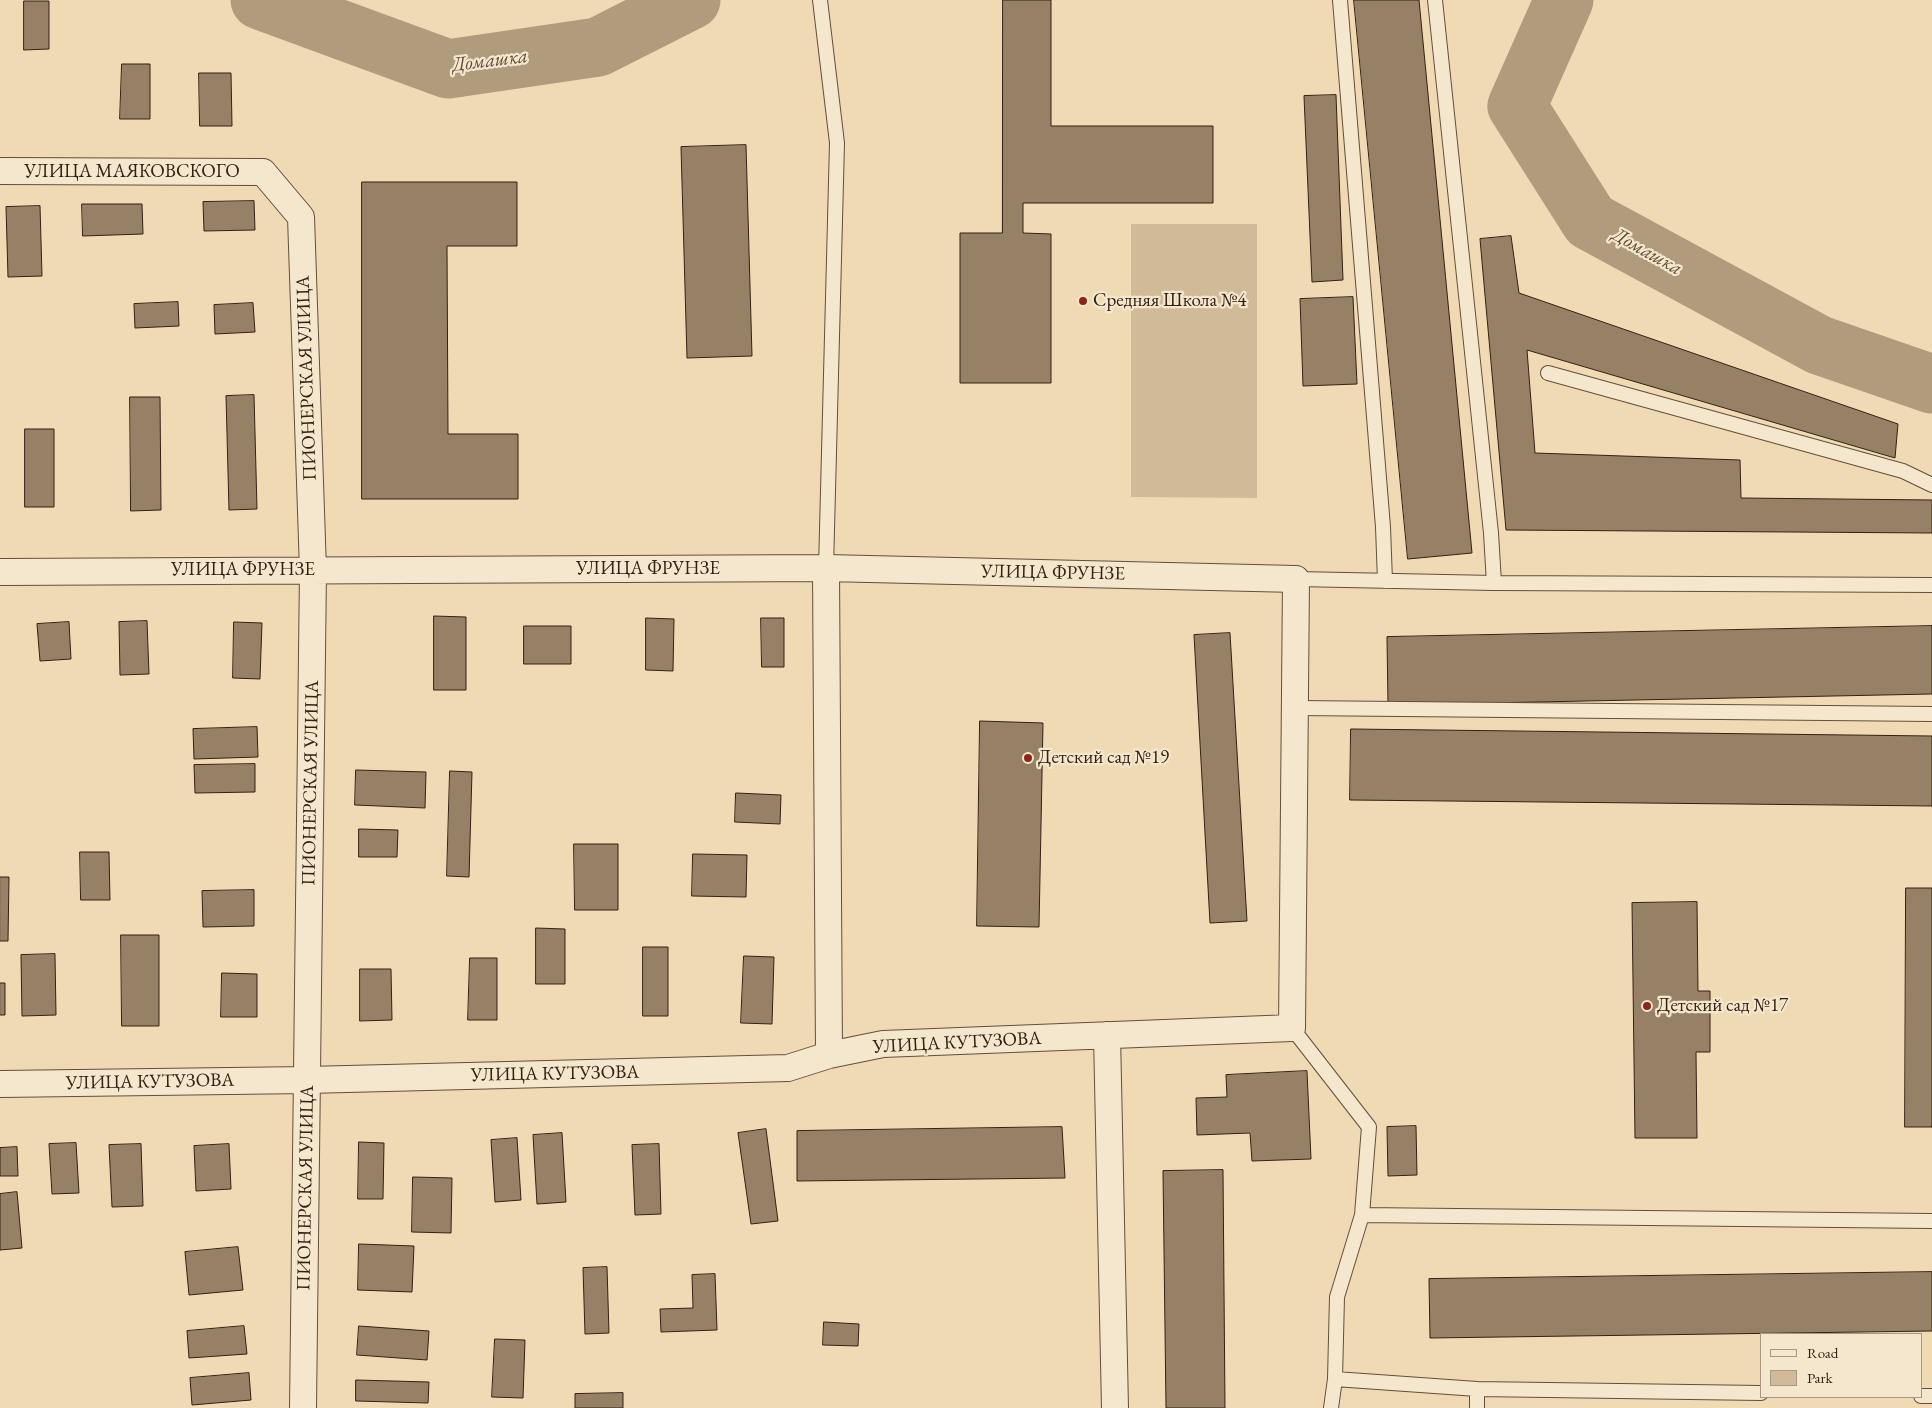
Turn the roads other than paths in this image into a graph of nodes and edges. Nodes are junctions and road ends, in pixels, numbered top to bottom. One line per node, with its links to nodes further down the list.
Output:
1 (820, 0): 8 (lane)
2 (1340, 0): 12 (lane)
3 (1435, 0): 13 (lane)
4 (0, 171): 5 (street, УЛИЦА МАЯКОВСКОГО)
5 (263, 172): 9 (street, ПИОНЕРСКАЯ УЛИЦА)
6 (1548, 373): 7 (lane)
7 (1932, 485)
8 (826, 568): 9 (street, УЛИЦА ФРУНЗЕ); 11 (street, УЛИЦА ФРУНЗЕ); 19 (street)
9 (314, 570): 10 (street, УЛИЦА ФРУНЗЕ); 20 (street, ПИОНЕРСКАЯ УЛИЦА)
10 (0, 572)
11 (1296, 579): 12 (lane); 15 (street)
12 (1385, 581): 13 (lane)
13 (1494, 583): 14 (lane)
14 (1932, 585)
15 (1295, 708): 16 (lane); 17 (street)
16 (1932, 714)
17 (1292, 1028): 18 (street, УЛИЦА КУТУЗОВА); 22 (lane)
18 (1108, 1035): 19 (street, УЛИЦА КУТУЗОВА); 28 (street)
19 (829, 1054): 20 (street, УЛИЦА КУТУЗОВА)
20 (307, 1080): 21 (street, УЛИЦА КУТУЗОВА); 27 (street, ПИОНЕРСКАЯ УЛИЦА)
21 (0, 1084)
22 (1362, 1214): 23 (lane); 24 (lane)
23 (1932, 1220)
24 (1335, 1379): 25 (lane); 29 (lane)
25 (1476, 1389): 26 (lane); 30 (lane)
26 (1760, 1393)
27 (303, 1408)
28 (1115, 1408)
29 (1331, 1408)
30 (1476, 1408)

